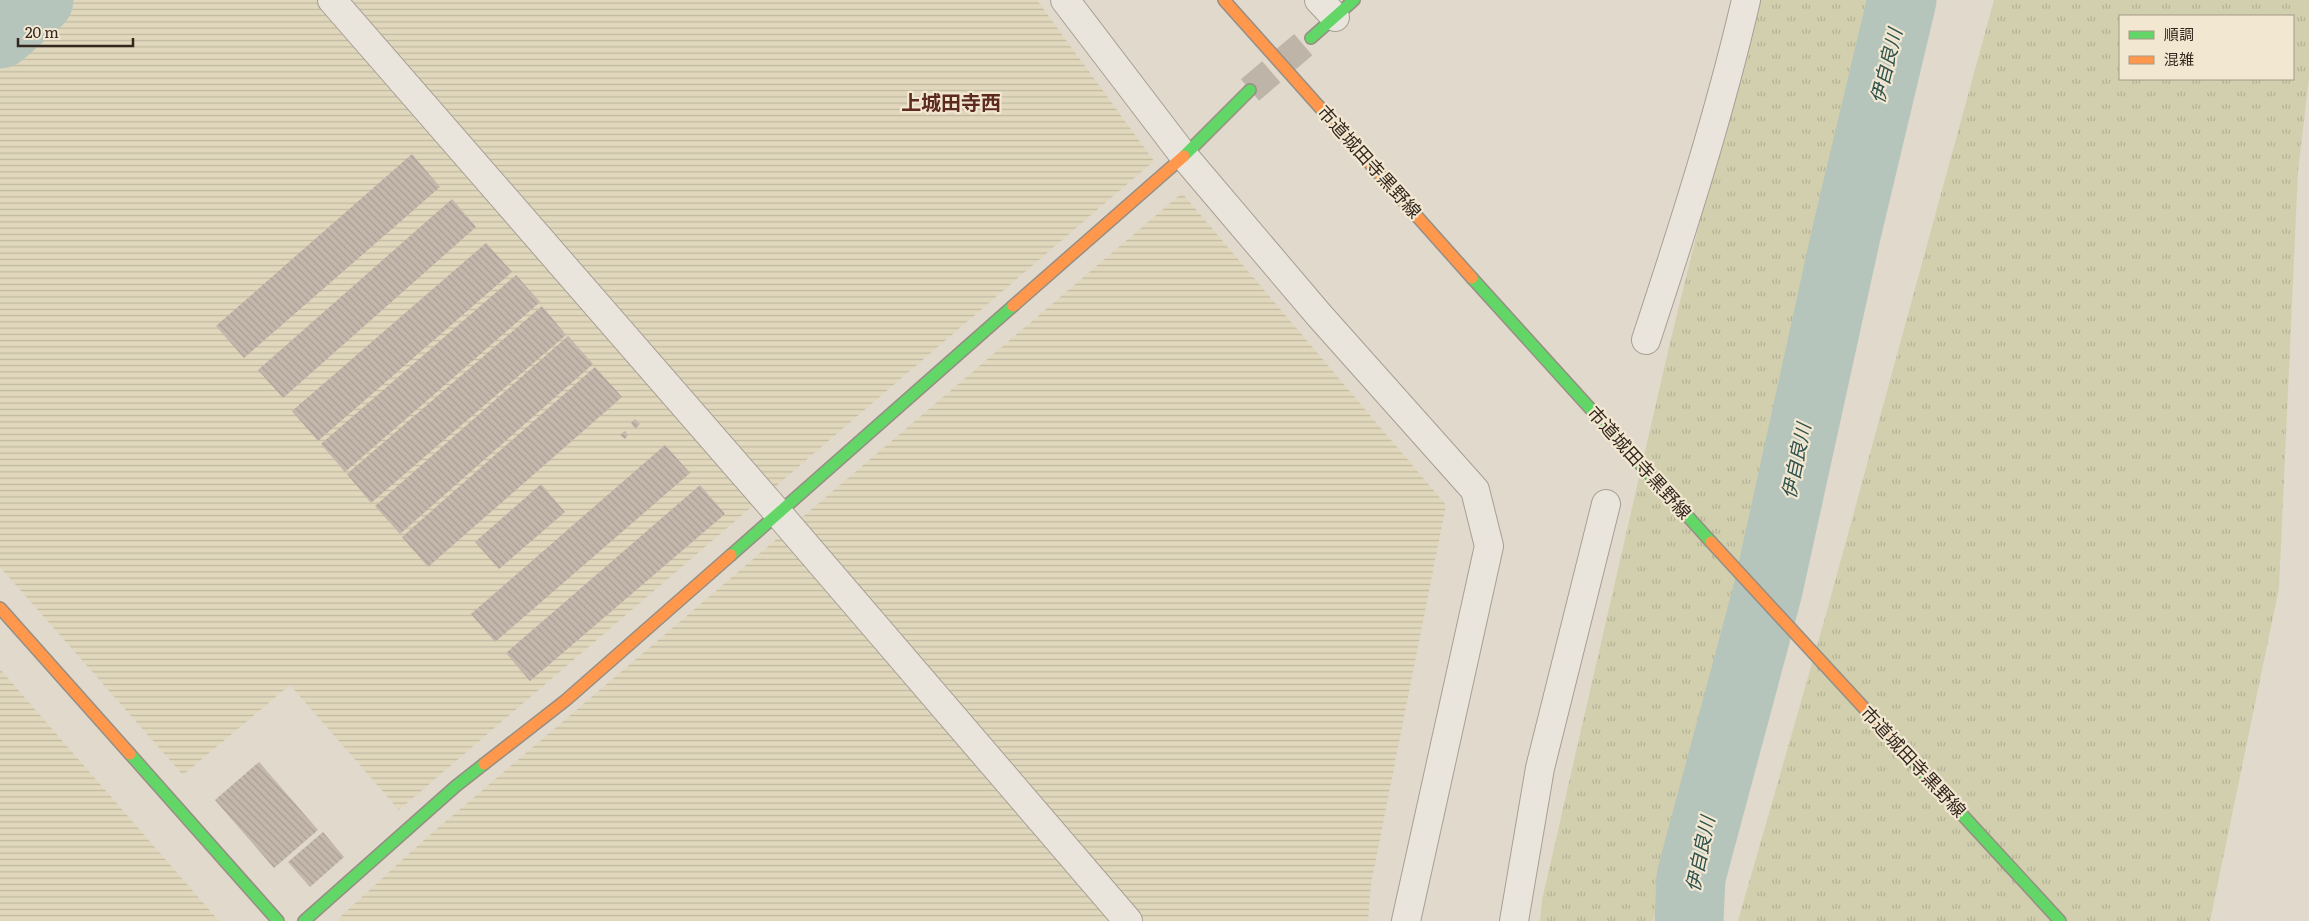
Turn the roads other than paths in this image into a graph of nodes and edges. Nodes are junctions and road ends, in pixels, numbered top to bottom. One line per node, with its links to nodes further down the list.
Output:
1 (332, 0): 11 (street)
2 (1065, 0): 8 (street)
3 (1224, 0): 18 (street, 市道城田寺黒野線)
4 (1746, 0): 9 (street)
5 (1336, 6): 6 (street)
6 (1311, 38)
7 (1250, 90): 8 (street)
8 (1184, 156): 11 (street); 16 (street)
9 (1646, 340)
10 (1606, 504): 17 (street)
11 (778, 513): 14 (street); 15 (street)
12 (0, 608): 13 (street)
13 (278, 921)
14 (304, 921)
15 (1128, 921)
16 (1406, 921)
17 (1514, 921)
18 (2060, 921)

